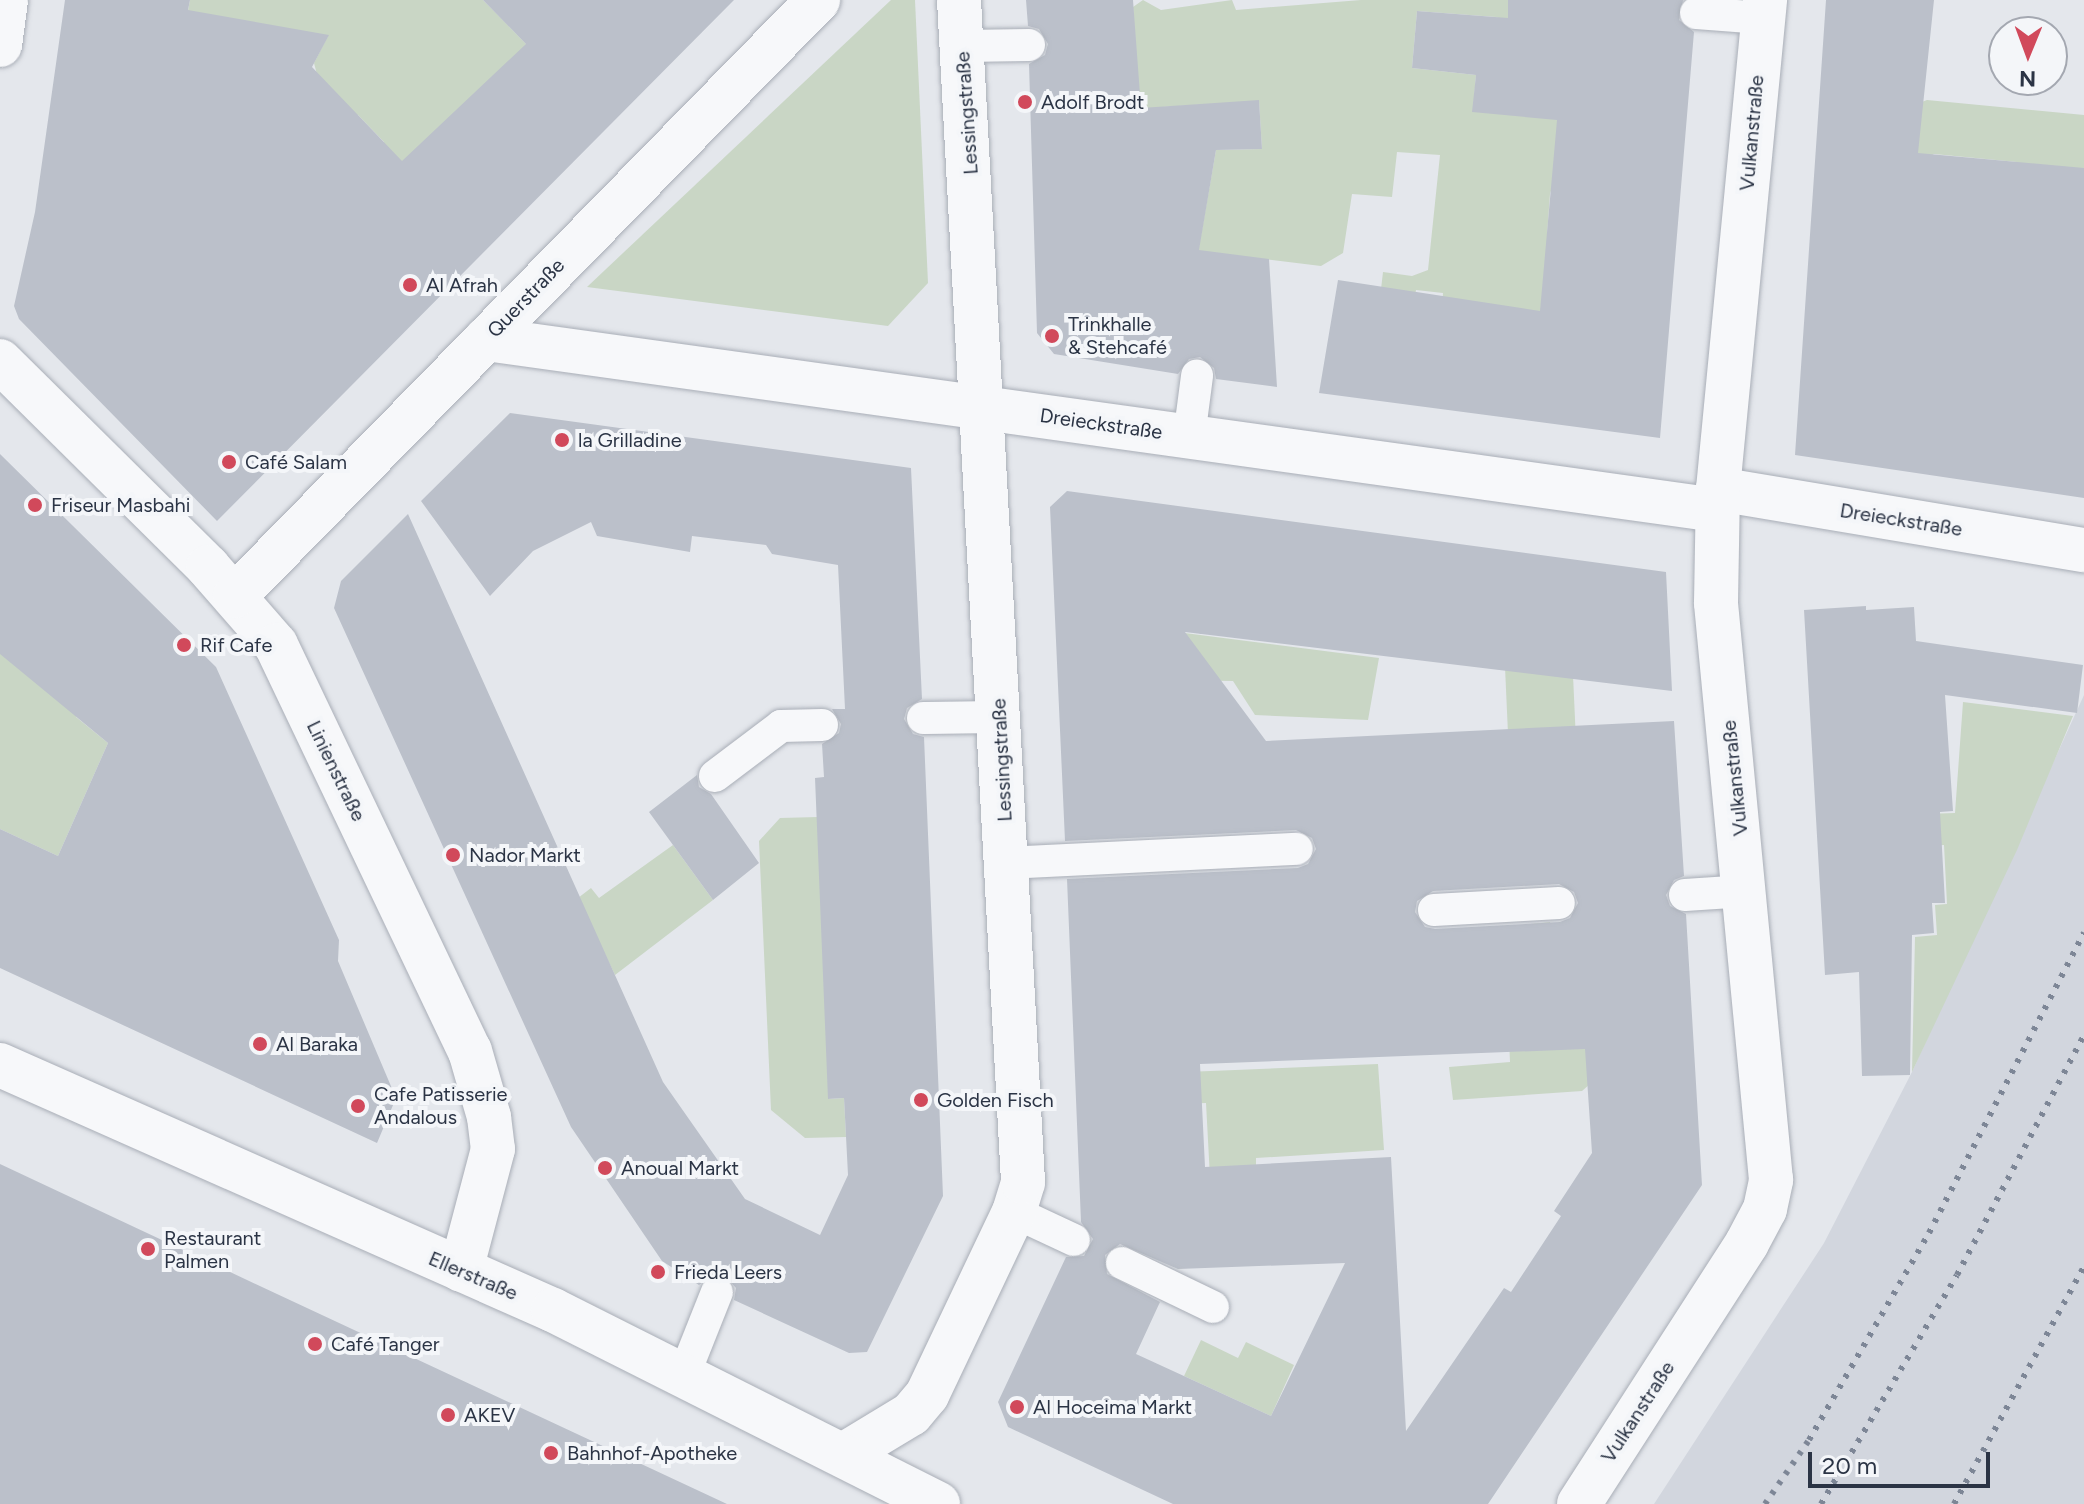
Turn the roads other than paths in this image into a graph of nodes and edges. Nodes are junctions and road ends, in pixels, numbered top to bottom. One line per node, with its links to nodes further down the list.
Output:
1 (6, 0): 6 (street)
2 (818, 0): 9 (street, Querstraße)
3 (959, 0): 8 (street, Lessingstraße)
4 (1764, 9): 5 (lane); 14 (street, Vulkanstraße)
5 (1696, 13)
6 (0, 45)
7 (1029, 45): 8 (lane)
8 (963, 46): 12 (street, Lessingstraße)
9 (486, 339): 12 (street, Dreieckstraße); 16 (street, Querstraße)
10 (0, 361): 16 (street, Linienstraße)
11 (1197, 376): 13 (lane)
12 (983, 408): 13 (street, Dreieckstraße); 17 (street, Lessingstraße)
13 (1189, 437): 14 (street, Dreieckstraße)
14 (1717, 500): 15 (street, Dreieckstraße); 23 (street, Vulkanstraße)
15 (2084, 550)
16 (235, 596): 31 (street, Linienstraße)
17 (1000, 717): 18 (lane); 22 (street, Lessingstraße)
18 (923, 718)
19 (822, 725): 20 (lane)
20 (715, 776)
21 (1297, 849): 22 (lane)
22 (1006, 863): 28 (street, Lessingstraße)
23 (1746, 891): 24 (lane); 37 (street, Vulkanstraße)
24 (1685, 895)
25 (1559, 903): 26 (lane)
26 (1434, 910)
27 (0, 1065): 31 (street, Ellerstraße)
28 (1014, 1212): 29 (lane); 35 (street, Lessingstraße)
29 (1074, 1240)
30 (1122, 1263): 33 (lane)
31 (461, 1270): 34 (street, Ellerstraße)
32 (717, 1292): 34 (lane)
33 (1213, 1307)
34 (684, 1375): 35 (street, Ellerstraße)
35 (843, 1455): 36 (street, Ellerstraße)
36 (938, 1504)
37 (1579, 1504)

